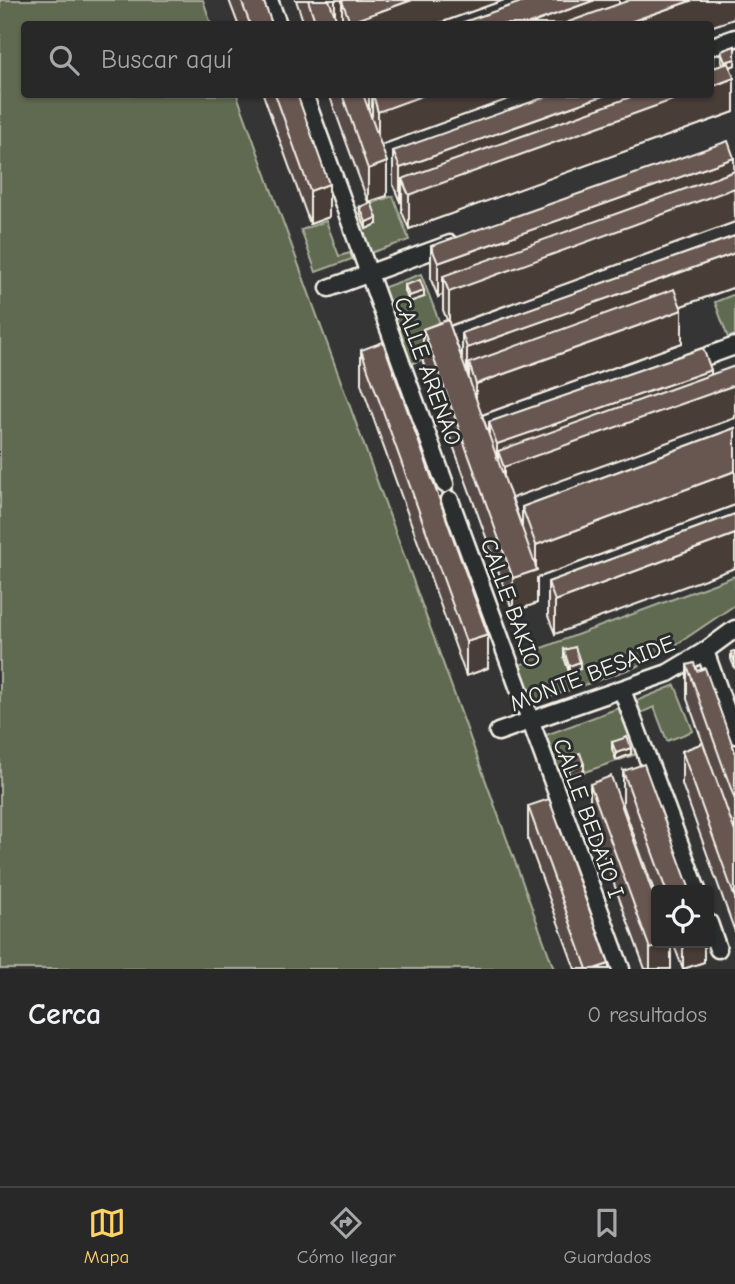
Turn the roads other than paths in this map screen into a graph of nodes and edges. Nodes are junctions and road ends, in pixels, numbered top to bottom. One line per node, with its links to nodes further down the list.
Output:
1 (269, 0): 2 (street)
2 (277, 21)
3 (735, 38): 4 (street)
4 (714, 46)
5 (304, 98): 7 (street, CALLE ARENAO)
6 (460, 240): 7 (street)
7 (369, 274): 8 (street); 11 (street, CALLE ARENAO)
8 (329, 288)
9 (735, 346): 10 (street)
10 (670, 369)
11 (447, 492): 15 (street, CALLE BAKIO)
12 (735, 629): 13 (street, MONTE BESAIDE)
13 (705, 651): 14 (street, MONTE BESAIDE); 17 (street)
14 (622, 690): 15 (street, MONTE BESAIDE); 18 (street)
15 (529, 721): 16 (street, MONTE BESAIDE); 21 (street, CALLE BEDAIO I)
16 (498, 733)
17 (735, 735)
18 (695, 885)
19 (714, 936): 20 (street)
20 (719, 949)
21 (621, 969)

